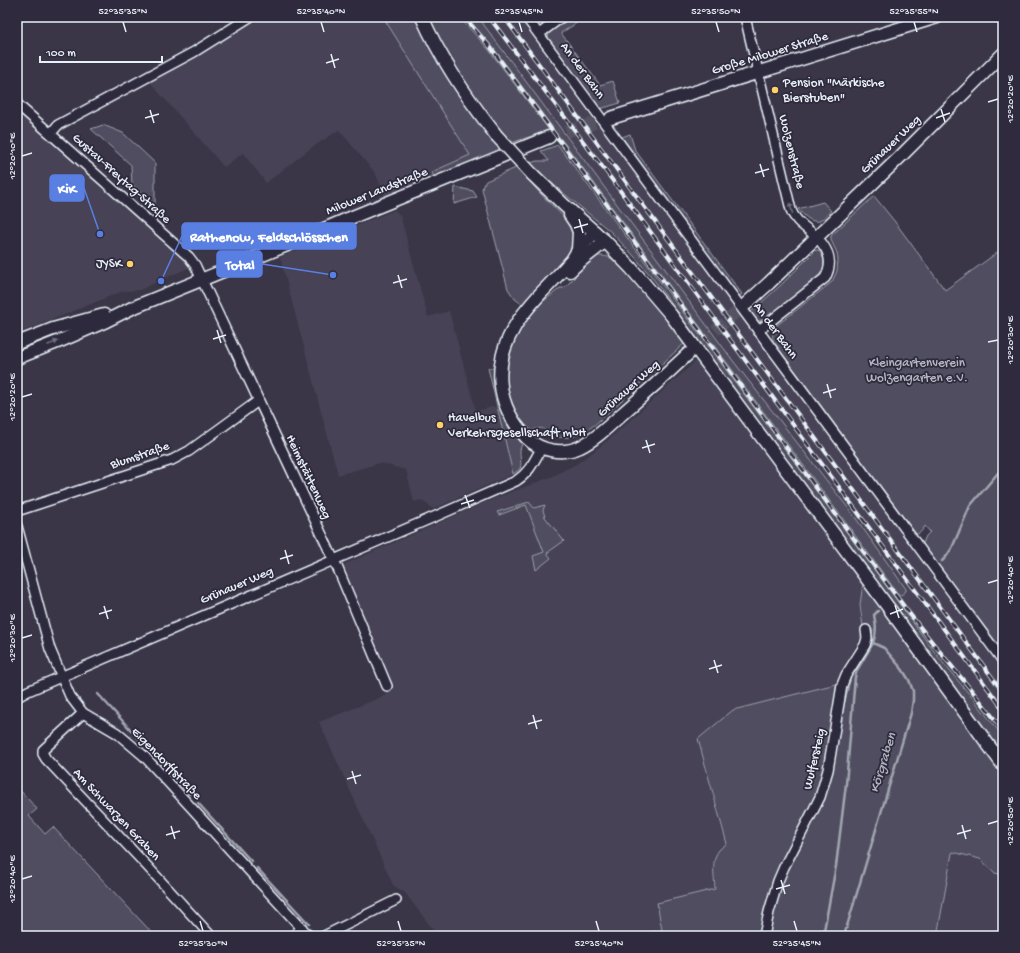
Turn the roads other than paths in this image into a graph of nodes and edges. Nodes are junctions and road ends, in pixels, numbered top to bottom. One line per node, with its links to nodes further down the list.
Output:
1 (250, 17): 12 (street)
2 (422, 17): 14 (main road, bridge)
3 (526, 17): 7 (street, An der Bahn)
4 (562, 17): 7 (street)
5 (745, 17): 9 (street, Wolzenstraße)
6 (937, 17): 9 (main road, Große Milower Straße)
7 (539, 34): 23 (street, An der Bahn)
8 (1002, 54): 16 (main road, Grünauer Weg)
9 (758, 72): 11 (main road, Große Milower Straße); 16 (street, Wolzenstraße, one-way to 9)
10 (17, 104): 12 (street, Gustav-Freytag-Straße)
11 (611, 118)
12 (51, 133): 19 (street, Gustav-Freytag-Straße)
13 (549, 137): 19 (main road, Milower Landstraße)
14 (564, 205): 15 (main road); 18 (main road)
15 (595, 232): 17 (main road); 18 (main road, Grünauer Weg)
16 (816, 237): 21 (main road, Grünauer Weg); 23 (street)
17 (604, 241): 20 (main road, Grünauer Weg); 38 (main road)
18 (578, 250): 20 (main road, Grünauer Weg)
19 (202, 279): 22 (main road, Milower Landstraße); 27 (street, Heimstättenweg)
20 (534, 302): 28 (main road, Grünauer Weg)
21 (746, 304)
22 (132, 308): 24 (main road, Milower Landstraße); 26 (main road, Milower Landstraße, one-way to 22)
23 (758, 331): 33 (street, An der Bahn)
24 (17, 343)
25 (688, 354): 28 (main road, Grünauer Weg)
26 (17, 358)
27 (258, 401): 29 (street, Blumstraße); 31 (street, Heimstättenweg)
28 (542, 448): 31 (street, Grünauer Weg)
29 (17, 511)
30 (17, 530): 34 (street, Eigendorffstraße)
31 (333, 560): 34 (street, Grünauer Weg); 35 (street, Heimstättenweg)
32 (866, 630): 45 (street, Wulfersteig)
33 (1003, 661)
34 (61, 677): 36 (street, Grünauer Weg); 37 (street, Eigendorffstraße)
35 (387, 686)
36 (17, 697)
37 (83, 712): 40 (street, Eigendorffstraße); 41 (street, Am Schwarzen Graben)
38 (1003, 765)
39 (396, 900): 44 (street)
40 (302, 928): 42 (street); 43 (street, Eigendorffstraße)
41 (211, 936)
42 (293, 936)
43 (309, 936)
44 (324, 936)
45 (764, 936)

